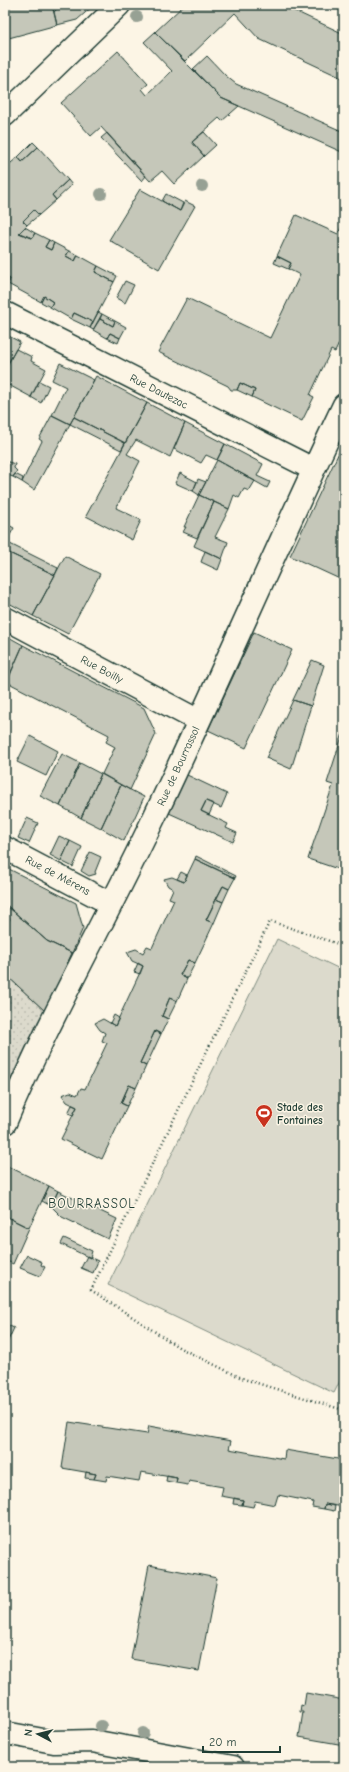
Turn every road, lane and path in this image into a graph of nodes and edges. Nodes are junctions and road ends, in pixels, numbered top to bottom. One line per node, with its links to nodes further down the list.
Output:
1 (119, 5): 2 (street)
2 (5, 115)
3 (5, 313): 5 (street, Rue Dautezac)
4 (344, 405): 5 (street, Rue de Bourrassol)
5 (313, 469): 7 (street, Rue de Bourrassol)
6 (5, 618): 7 (street, Rue Boilly)
7 (199, 721): 9 (street, Rue de Bourrassol)
8 (5, 848): 9 (street, Rue de Mérens)
9 (111, 904): 11 (street, Rue de Bourrassol)
10 (344, 946): 12 (path)
11 (5, 1123)
12 (344, 1402)
13 (5, 1733): 14 (street)
14 (233, 1767)

